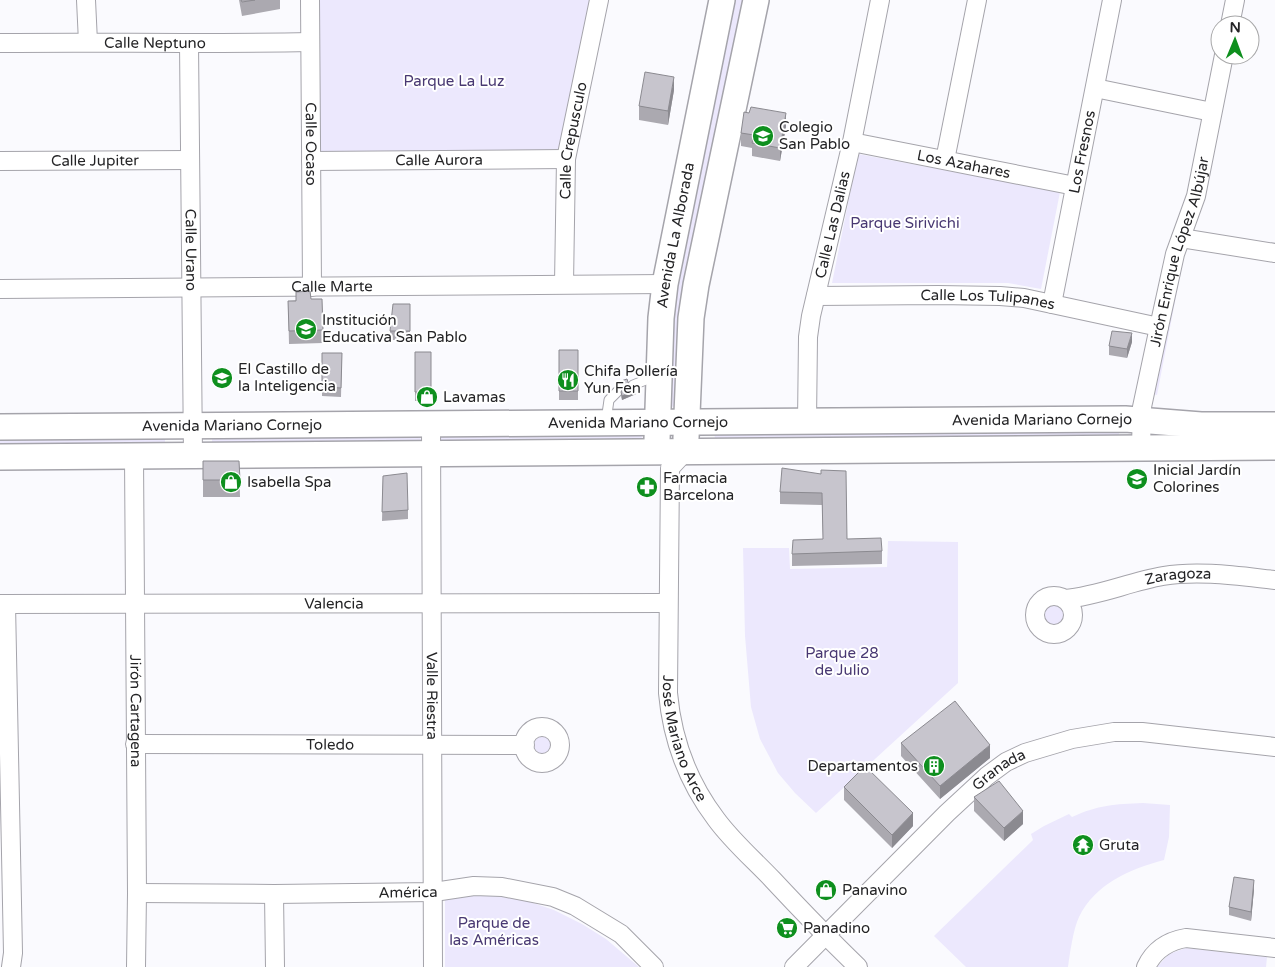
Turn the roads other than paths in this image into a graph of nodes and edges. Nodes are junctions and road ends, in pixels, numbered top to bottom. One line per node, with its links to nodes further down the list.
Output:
1 (86, 0): 11 (street)
2 (310, 0): 12 (street, Calle Ocaso)
3 (599, 0): 19 (street, Calle Crepusculo)
4 (722, 0): 28 (main road, Avenida La Alborada)
5 (756, 0): 42 (main road, Avenida La Alborada)
6 (880, 0): 18 (street, Calle Las Dalias)
7 (977, 0): 21 (street)
8 (1112, 0): 16 (street, Los Fresnos)
9 (1235, 0): 10 (street)
10 (1232, 15)
11 (88, 42): 13 (street, Calle Neptuno); 14 (street, Calle Neptuno)
12 (310, 42): 14 (street, Calle Neptuno); 23 (street, Calle Ocaso)
13 (0, 43)
14 (189, 44): 20 (street, Calle Urano)
15 (1222, 65): 17 (street, Jirón Enrique López Albújar)
16 (1095, 88): 17 (street); 24 (street, Los Fresnos)
17 (1212, 112): 25 (street, Jirón Enrique López Albújar)
18 (852, 142): 21 (street, Los Azahares); 32 (street, Calle Las Dalias)
19 (566, 159): 23 (street, Calle Aurora); 27 (street, Calle Crepusculo)
20 (190, 160): 22 (street, Calle Jupiter); 30 (street, Calle Urano)
21 (945, 160): 24 (street, Los Azahares)
22 (0, 161)
23 (311, 161): 29 (street, Calle Ocaso)
24 (1075, 186): 33 (street, Los Fresnos)
25 (1181, 238): 26 (street); 34 (street, Jirón Enrique López Albújar)
26 (1275, 253)
27 (564, 284): 28 (street, Calle Marte); 29 (street, Calle Marte)
28 (665, 284): 35 (main road, Avenida La Alborada)
29 (312, 286): 30 (street, Calle Marte)
30 (191, 288): 31 (street, Calle Marte); 45 (street, Calle Urano)
31 (0, 289)
32 (816, 296): 33 (street, Calle Los Tulipanes); 39 (street, Calle Las Dalias)
33 (1052, 304): 34 (street, Calle Los Tulipanes)
34 (1159, 327): 38 (street, Jirón Enrique López Albújar)
35 (659, 375): 36 (lane); 41 (main road, Avenida La Alborada)
36 (633, 385)
37 (618, 391): 40 (lane)
38 (1141, 420): 39 (main road, Avenida Mariano Cornejo); 44 (main road, Avenida Mariano Cornejo); 48 (street, Jirón Enrique López Albújar)
39 (807, 422): 42 (main road, Avenida Mariano Cornejo)
40 (606, 423): 41 (main road, Avenida Mariano Cornejo); 43 (main road, Avenida Mariano Cornejo)
41 (658, 423): 42 (main road, Avenida Mariano Cornejo); 53 (main road, Avenida La Alborada)
42 (686, 423): 53 (main road, Avenida La Alborada)
43 (432, 424): 45 (main road, Avenida Mariano Cornejo); 49 (street, Valle Riestra)
44 (1275, 425)
45 (192, 426): 46 (main road, Avenida Mariano Cornejo); 51 (street, Calle Urano)
46 (0, 427)
47 (1275, 447): 48 (main road, Avenida Mariano Cornejo)
48 (1141, 448): 53 (main road, Avenida Mariano Cornejo)
49 (432, 454): 51 (main road, Avenida Mariano Cornejo); 53 (main road, Avenida Mariano Cornejo); 55 (street, Valle Riestra)
50 (134, 456): 51 (main road, Avenida Mariano Cornejo); 52 (main road, Avenida Mariano Cornejo); 58 (street, Jirón Cartagena)
51 (193, 456)
52 (0, 457)
53 (671, 458): 56 (street, José Mariano Arce)
54 (1275, 580): 59 (street, Zaragoza)
55 (432, 603): 56 (street, Valencia); 58 (street, Valencia); 62 (street, Valle Riestra)
56 (668, 603): 67 (street, José Mariano Arce)
57 (3, 604): 58 (street, Valencia); 69 (street)
58 (134, 604): 60 (street, Jirón Cartagena)
59 (1068, 605)
60 (135, 744): 62 (street, Toledo); 65 (street, Jirón Cartagena)
61 (524, 745): 62 (street, Toledo)
62 (432, 746): 64 (street, Valle Riestra)
63 (1275, 747): 67 (street, Granada)
64 (434, 892): 66 (street, América); 72 (street, Valle Riestra); 73 (street, América)
65 (137, 893): 66 (street, América); 70 (street, Jirón Cartagena)
66 (274, 894): 71 (street)
67 (826, 935): 74 (street, Granada); 75 (street, José Mariano Arce)
68 (1275, 948): 76 (street)
69 (11, 967)
70 (136, 967)
71 (275, 967)
72 (433, 967)
73 (654, 967)
74 (794, 967)
75 (858, 967)
76 (1146, 967)

